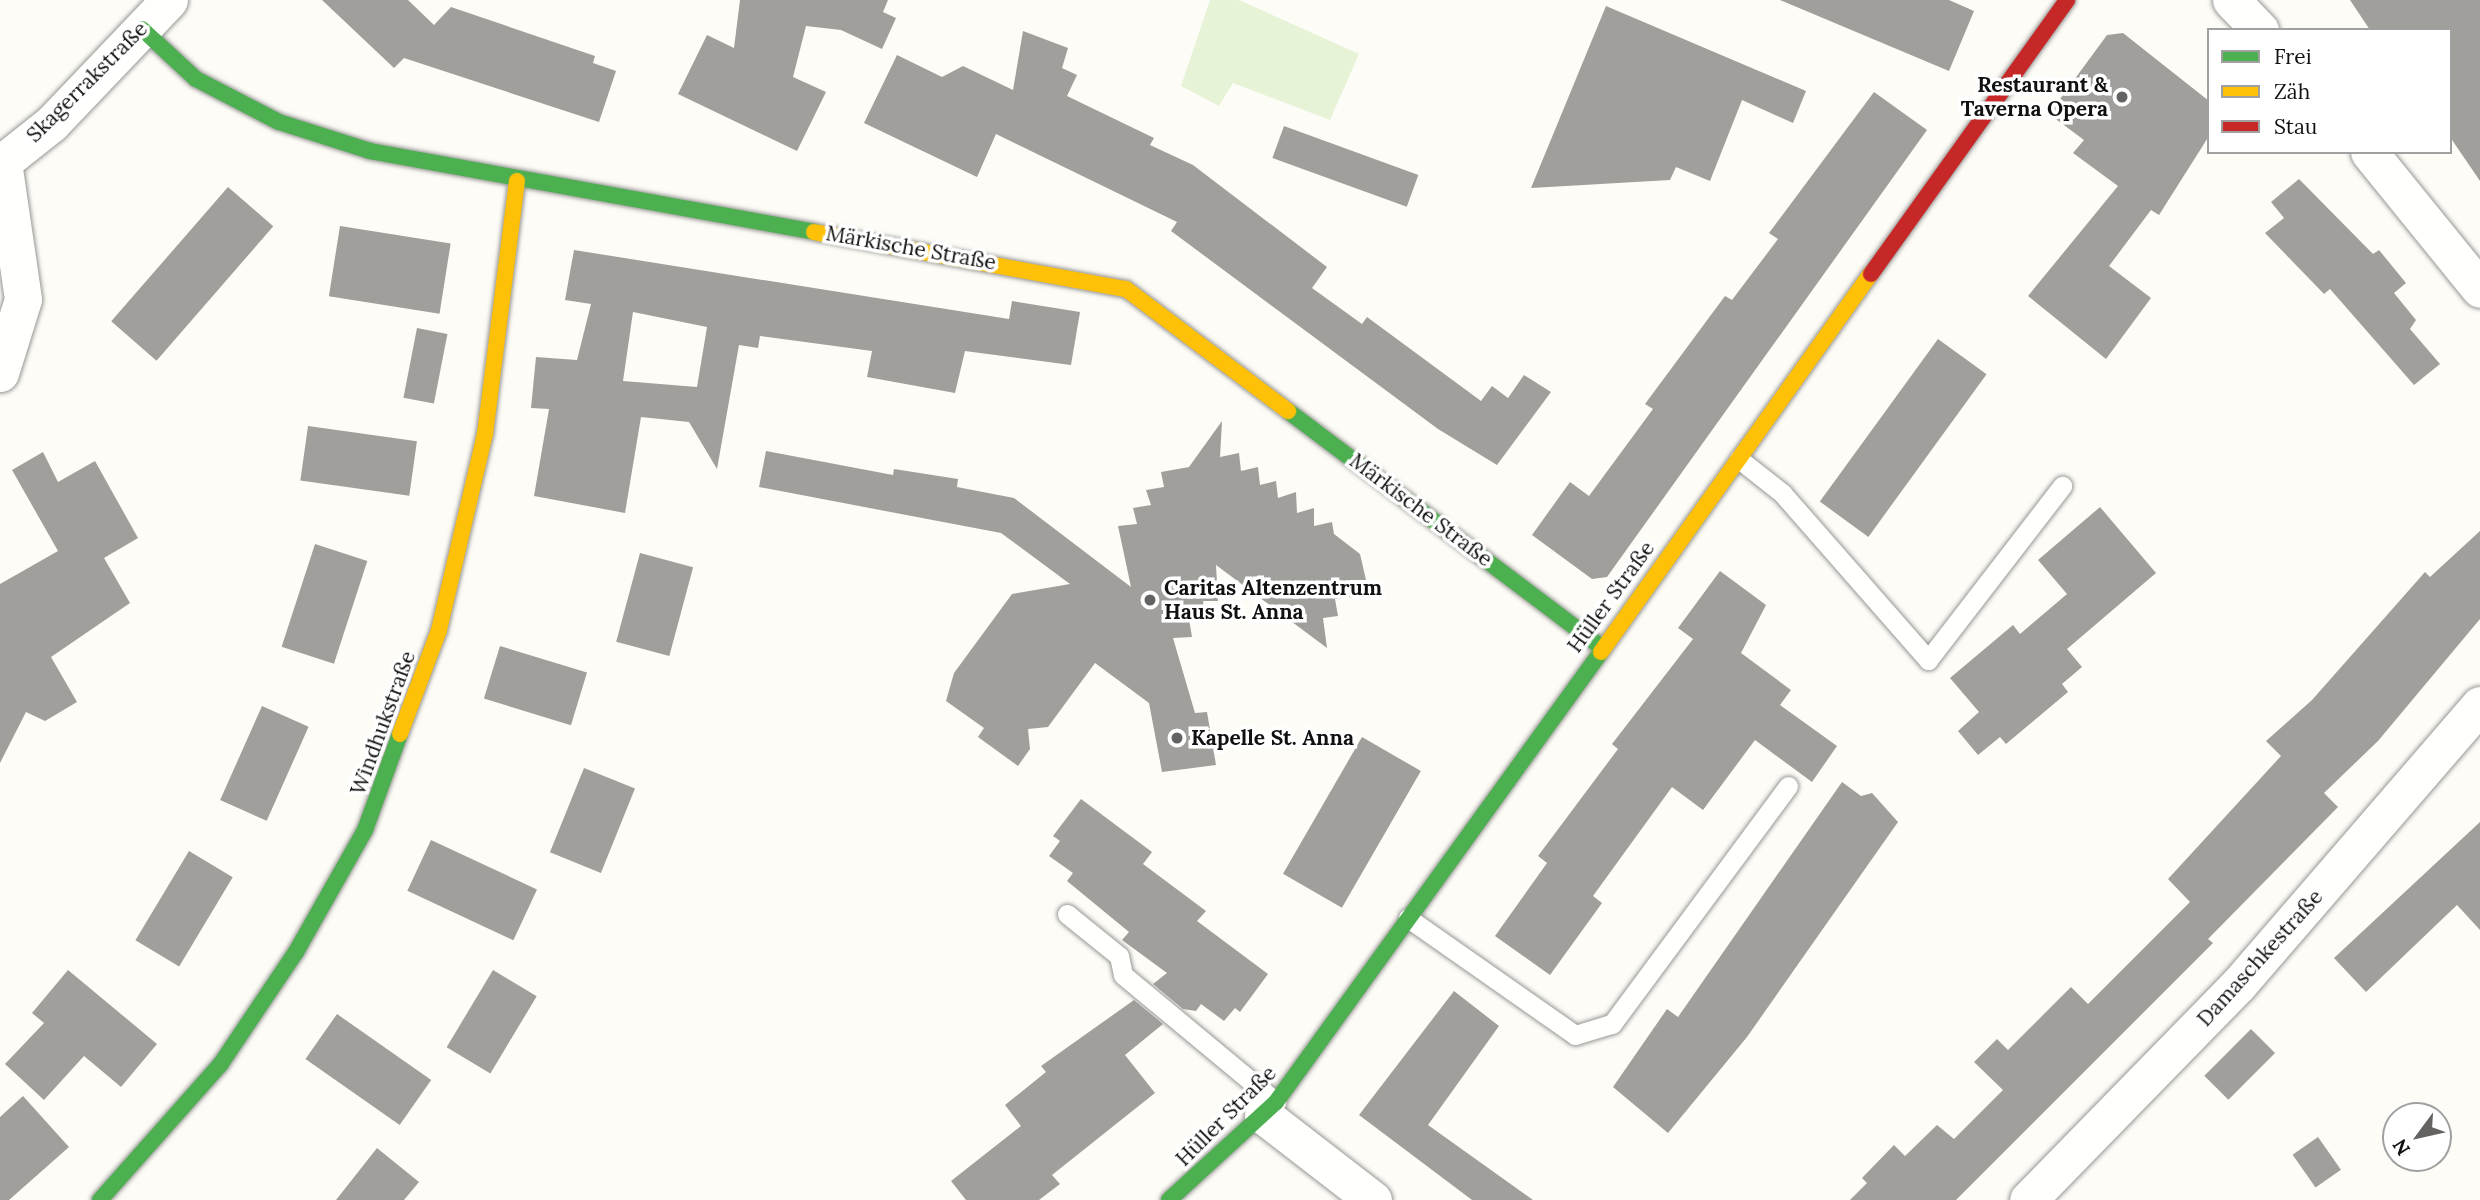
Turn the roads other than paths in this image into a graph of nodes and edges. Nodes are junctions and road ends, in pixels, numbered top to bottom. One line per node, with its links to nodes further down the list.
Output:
1 (169, 0): 5 (street, Skagerrakstraße)
2 (2067, 0): 11 (street, Hüller Straße)
3 (2231, 0): 4 (street)
4 (2258, 28)
5 (142, 29): 7 (street, Skagerrakstraße); 8 (street, Märkische Straße)
6 (2371, 154): 9 (street)
7 (1, 161): 10 (street)
8 (517, 181): 13 (street, Märkische Straße); 19 (street, Windhukstraße)
9 (2480, 289)
10 (0, 373)
11 (1739, 459): 12 (lane); 13 (street, Hüller Straße)
12 (2062, 486)
13 (1600, 646): 17 (street, Hüller Straße)
14 (2480, 705): 22 (street, Damaschkestraße)
15 (1788, 786): 17 (lane)
16 (1067, 914): 18 (lane)
17 (1408, 918): 18 (street, Hüller Straße)
18 (1269, 1109): 20 (street, Hüller Straße); 21 (street)
19 (100, 1200)
20 (1169, 1200)
21 (1373, 1200)
22 (2028, 1200)

